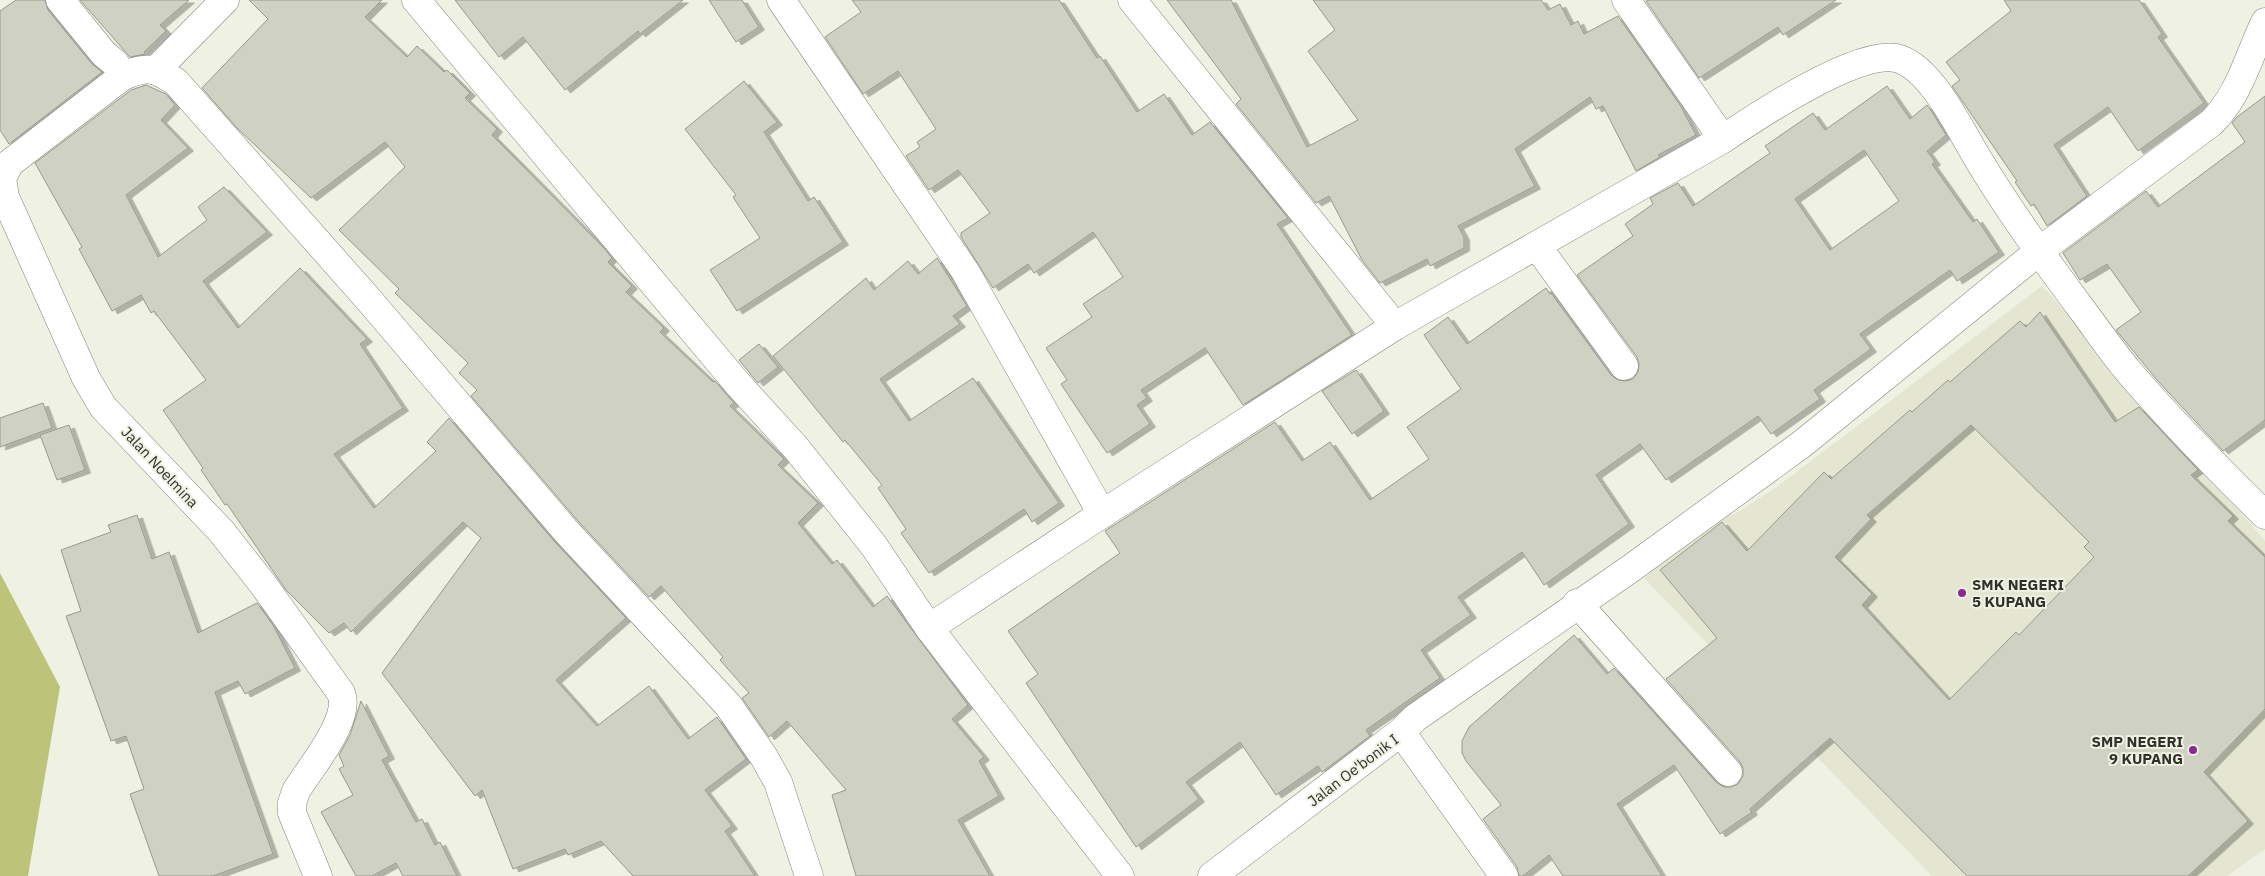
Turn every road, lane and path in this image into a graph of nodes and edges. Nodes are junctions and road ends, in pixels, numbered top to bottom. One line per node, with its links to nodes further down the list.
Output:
1 (60, 0): 9 (street)
2 (225, 0): 8 (street)
3 (416, 0): 18 (street)
4 (781, 0): 15 (street)
5 (1132, 0): 13 (street)
6 (1626, 0): 10 (street)
7 (2265, 22): 12 (street)
8 (157, 69): 9 (street); 22 (street)
9 (123, 76): 21 (street, Jalan Noelmina)
10 (1723, 139): 11 (street); 12 (street)
11 (1537, 246): 13 (street); 14 (street)
12 (2038, 252): 16 (street); 17 (street)
13 (1395, 326): 15 (street)
14 (1624, 366)
15 (1102, 514): 18 (street)
16 (2265, 514)
17 (1577, 603): 19 (street); 20 (street)
18 (929, 628): 23 (street)
19 (1402, 732): 24 (street, Jalan Oe'bonik I); 25 (street, Jalan Oe'bonik I)
20 (1728, 772)
21 (318, 876)
22 (809, 876)
23 (1120, 876)
24 (1212, 876)
25 (1504, 876)

